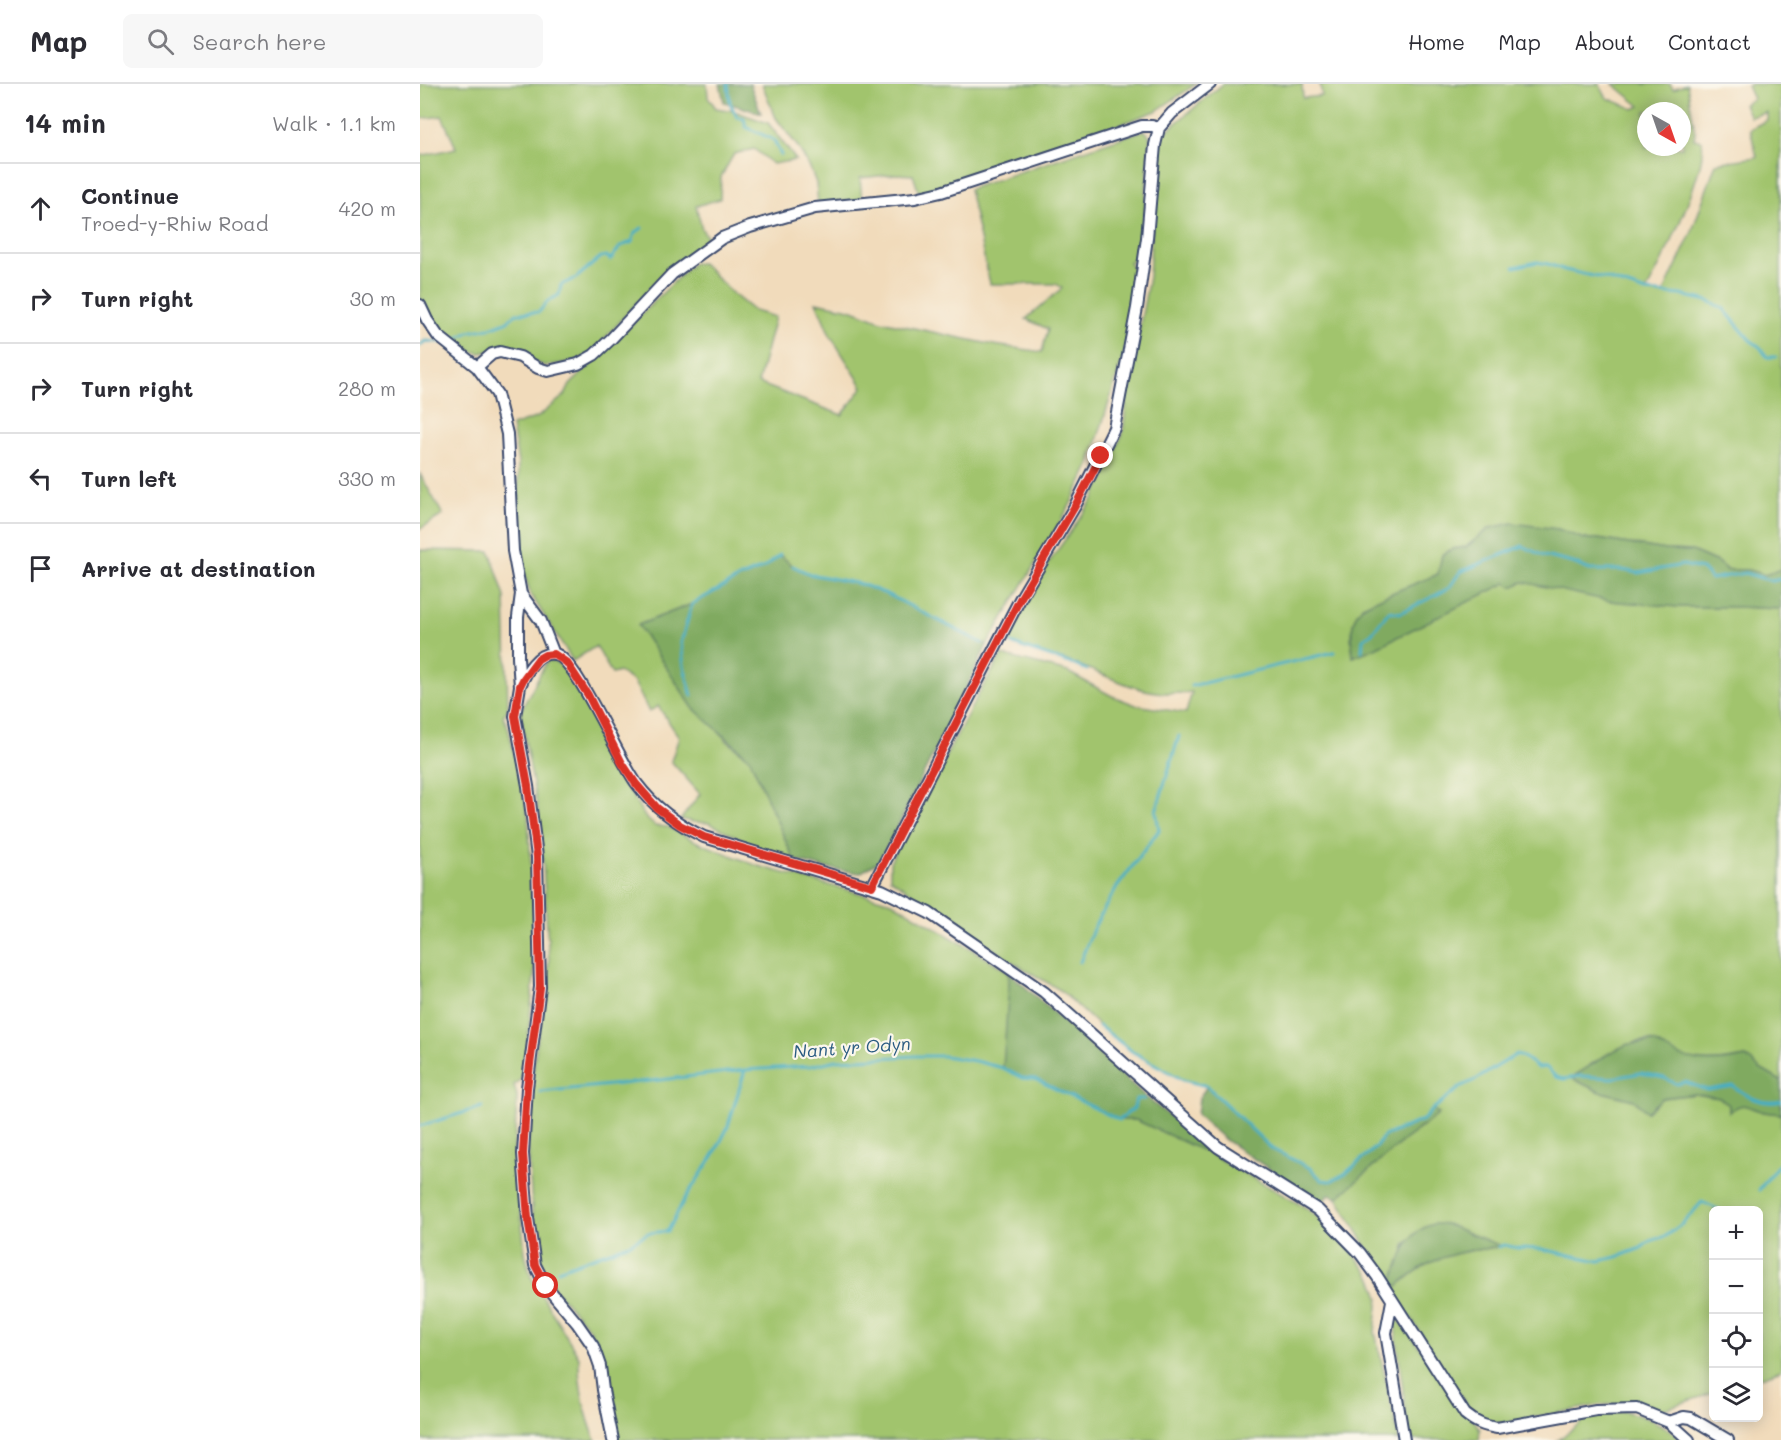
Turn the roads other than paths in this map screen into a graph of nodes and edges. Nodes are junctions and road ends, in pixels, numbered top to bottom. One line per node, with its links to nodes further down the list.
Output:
1 (1210, 84): 2 (street)
2 (1159, 129): 4 (street); 8 (street)
3 (420, 305): 4 (street)
4 (477, 367): 5 (street)
5 (521, 594): 6 (street); 7 (street)
6 (554, 654): 7 (street); 8 (street)
7 (520, 686): 11 (street)
8 (872, 886): 9 (street)
9 (1392, 1301): 10 (street); 12 (street)
10 (1669, 1422): 13 (street); 14 (street)
11 (613, 1440)
12 (1404, 1440)
13 (1689, 1440)
14 (1728, 1440)

